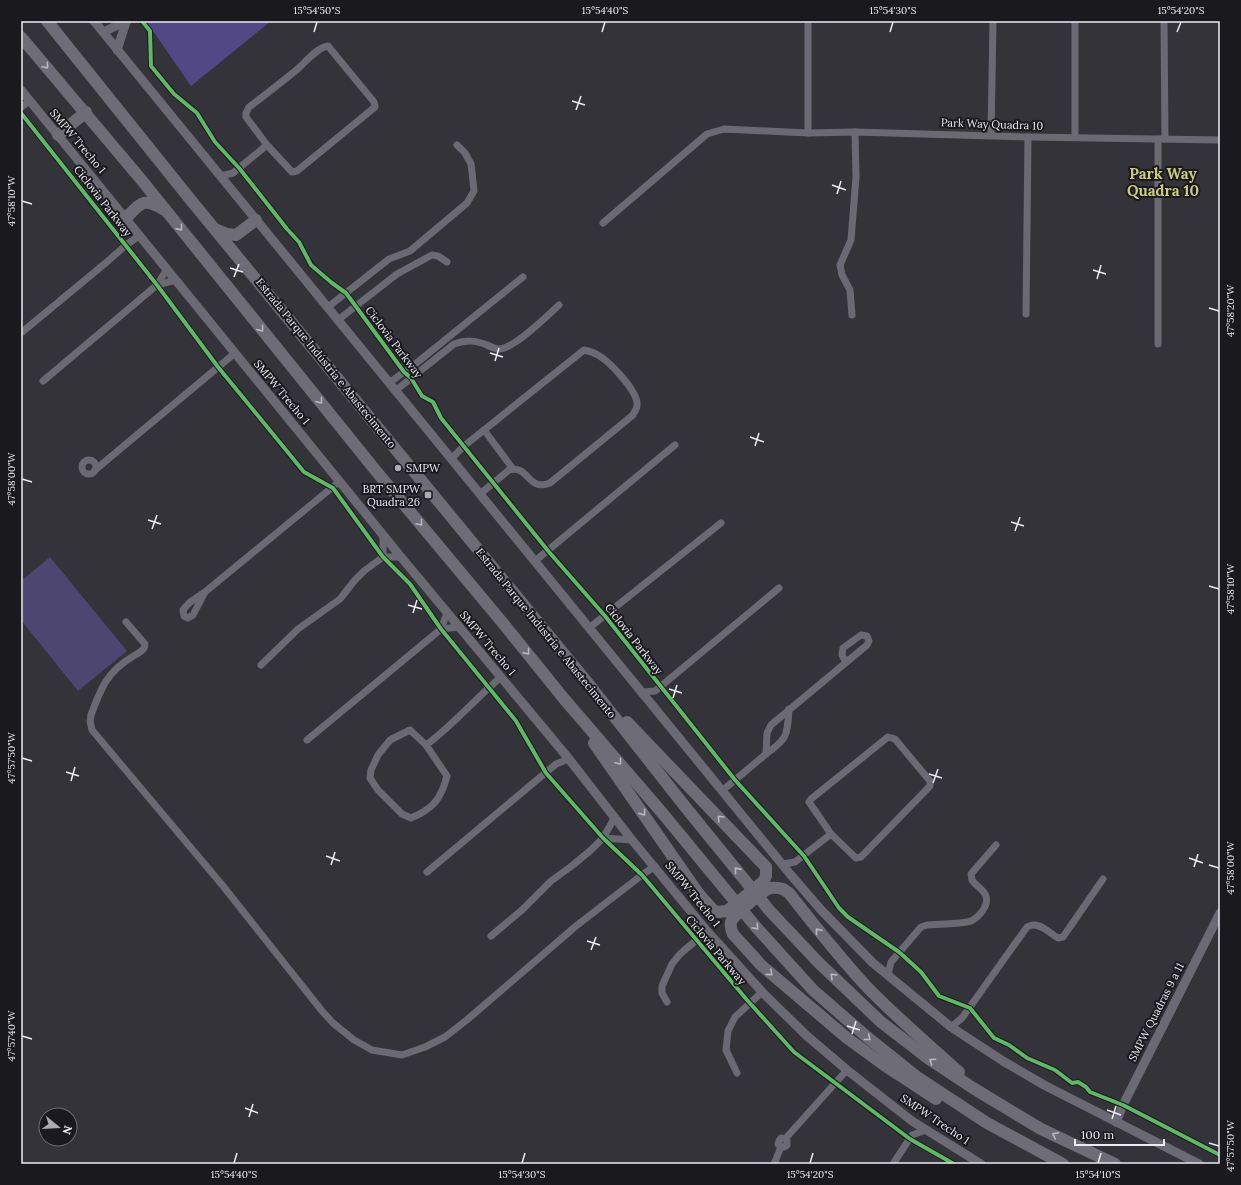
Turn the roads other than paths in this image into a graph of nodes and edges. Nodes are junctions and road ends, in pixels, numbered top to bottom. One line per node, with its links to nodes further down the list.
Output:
1 (48, 21): 33 (highway, Estrada Parque Indústria e Abastecimento)
2 (94, 21): 8 (street)
3 (127, 21): 8 (street); 10 (street)
4 (808, 21): 16 (street)
5 (993, 21): 18 (street)
6 (1075, 21): 20 (street)
7 (1164, 21): 21 (street)
8 (103, 32): 10 (street)
9 (21, 37): 14 (highway, one-way to 14)
10 (117, 50): 27 (street)
11 (21, 90): 12 (street, SMPW Trecho 1)
12 (30, 101): 13 (street); 17 (street, SMPW Trecho 1)
13 (21, 107)
14 (86, 112): 17 (highway); 26 (highway)
15 (855, 132): 16 (street, Park Way Quadra 10); 18 (street, Park Way Quadra 10); 44 (street)
16 (808, 133): 32 (street, Park Way Quadra 10)
17 (58, 135): 30 (street, SMPW Trecho 1)
18 (991, 135): 19 (street, Park Way Quadra 10)
19 (1028, 137): 20 (street, Park Way Quadra 10); 43 (street)
20 (1075, 137): 21 (street, Park Way Quadra 10)
21 (1161, 139): 22 (street, Park Way Quadra 10); 47 (street)
22 (1220, 140)
23 (267, 145): 23 (street); 25 (street)
24 (457, 145): 42 (street)
25 (233, 173): 27 (street); 28 (street)
26 (139, 176): 29 (highway); 30 (highway)
27 (221, 176): 28 (street)
28 (227, 184): 31 (street)
29 (164, 209): 30 (highway); 77 (highway, one-way to 77)
30 (124, 216): 34 (street, SMPW Trecho 1)
31 (257, 222): 33 (highway); 35 (highway); 42 (street)
32 (603, 223)
33 (214, 228): 35 (highway, Estrada Parque Indústria e Abastecimento)
34 (139, 236): 37 (street, SMPW Trecho 1); 46 (street)
35 (240, 259): 74 (highway, Estrada Parque Indústria e Abastecimento)
36 (447, 262): 45 (street)
37 (167, 269): 39 (street, SMPW Trecho 1); 40 (street)
38 (522, 277): 50 (street)
39 (176, 280): 40 (street); 48 (street, SMPW Trecho 1)
40 (157, 285): 49 (street)
41 (559, 305): 51 (street)
42 (328, 307): 45 (street)
43 (1026, 314)
44 (852, 315)
45 (338, 320): 50 (street)
46 (21, 333)
47 (1158, 344)
48 (235, 354): 56 (street); 57 (street, SMPW Trecho 1)
49 (43, 381)
50 (389, 383): 51 (street)
51 (395, 391): 54 (street)
52 (484, 430): 54 (street); 55 (street); 55 (street)
53 (675, 445): 63 (street)
54 (451, 459): 58 (street)
55 (513, 468): 58 (street)
56 (95, 470)
57 (340, 481): 60 (street, SMPW Trecho 1); 65 (street)
58 (480, 494): 63 (street)
59 (721, 523): 69 (street)
60 (383, 534): 61 (street); 62 (street, SMPW Trecho 1)
61 (383, 557): 62 (street); 72 (street)
62 (401, 557): 66 (street, SMPW Trecho 1)
63 (535, 561): 69 (street)
64 (780, 588): 75 (street)
65 (205, 592)
66 (447, 613): 68 (street, SMPW Trecho 1); 70 (street)
67 (126, 622): 94 (street)
68 (459, 627): 70 (street); 73 (street, SMPW Trecho 1)
69 (590, 628): 76 (street)
70 (441, 629): 80 (street)
71 (846, 662): 79 (street)
72 (261, 666)
73 (501, 677): 81 (street); 82 (street, SMPW Trecho 1)
74 (587, 682): 77 (highway, one-way to 74, bridge); 111 (highway, Estrada Parque Indústria e Abastecimento, one-way to 74)
75 (655, 691): 76 (street); 78 (street)
76 (642, 692): 78 (street)
77 (565, 700): 114 (highway, one-way to 114)
78 (650, 702): 86 (street)
79 (789, 709): 83 (street); 83 (street)
80 (306, 740)
81 (426, 745): 81 (street)
82 (562, 751): 84 (street, SMPW Trecho 1); 85 (street)
83 (766, 754): 86 (street)
84 (568, 759): 85 (street); 87 (street, SMPW Trecho 1)
85 (556, 764): 95 (street)
86 (723, 790): 93 (street)
87 (615, 817): 89 (street); 90 (street, SMPW Trecho 1)
88 (831, 834): 88 (street); 92 (street)
89 (603, 838): 90 (street); 100 (street)
90 (632, 840): 94 (street, SMPW Trecho 1)
91 (996, 845): 101 (street)
92 (795, 862): 93 (street); 96 (street)
93 (783, 864): 96 (street)
94 (655, 866): 99 (street, SMPW Trecho 1)
95 (427, 872)
96 (790, 874): 102 (street)
97 (1103, 879): 106 (street)
98 (1220, 913): 113 (street, SMPW Quadras 9 a 11)
99 (707, 931): 104 (street, SMPW Trecho 1); 105 (street)
100 (491, 936)
101 (891, 962): 102 (street); 103 (street)
102 (878, 967): 103 (street)
103 (888, 975): 107 (street)
104 (762, 992): 109 (street, SMPW Trecho 1); 110 (street)
105 (667, 1002)
106 (962, 1018): 107 (street); 108 (street)
107 (951, 1027): 108 (street)
108 (960, 1032): 113 (street)
109 (847, 1070): 112 (street, SMPW Trecho 1); 118 (street)
110 (736, 1073)
111 (973, 1088): 114 (highway, one-way to 114, bridge); 122 (highway, Estrada Parque Indústria e Abastecimento, one-way to 111)
112 (912, 1121): 115 (street, SMPW Trecho 1); 116 (street)
113 (1116, 1122): 117 (street)
114 (987, 1123): 121 (highway)
115 (926, 1130): 116 (street); 120 (street, SMPW Trecho 1)
116 (912, 1136): 119 (street)
117 (1186, 1161): 123 (street)
118 (774, 1164)
119 (893, 1164)
120 (981, 1164)
121 (1063, 1164)
122 (1115, 1164)
123 (1199, 1164)

